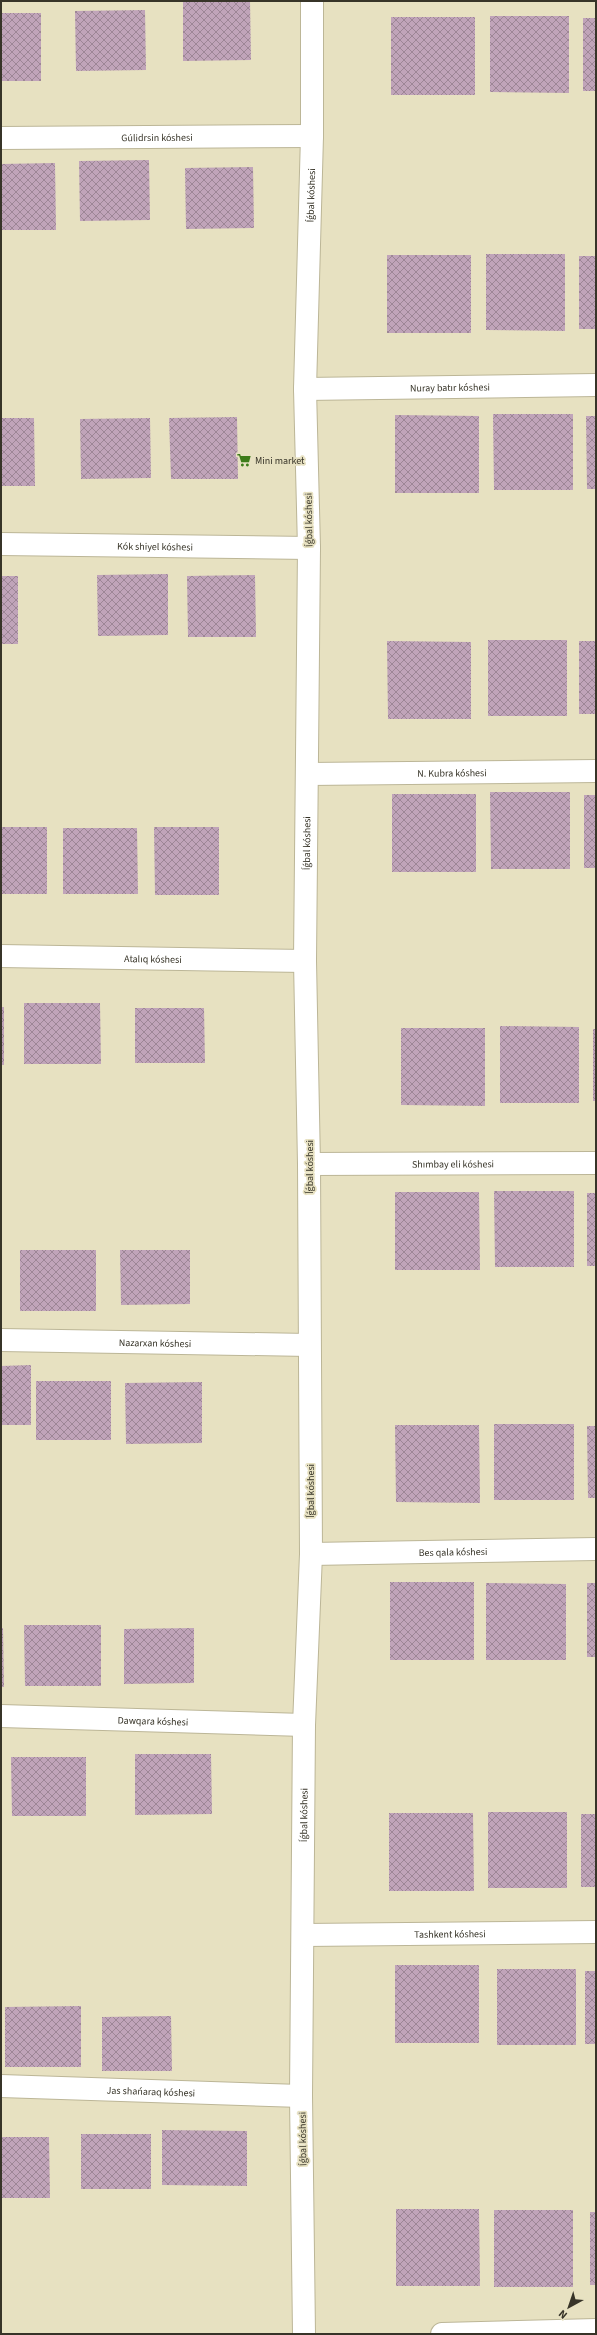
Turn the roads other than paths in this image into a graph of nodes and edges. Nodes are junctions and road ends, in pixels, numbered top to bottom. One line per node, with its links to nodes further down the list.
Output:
1 (312, 1): 2 (street, Íǵbal kóshesi)
2 (312, 136): 3 (street, Gúlidrsin kóshesi); 5 (street, Íǵbal kóshesi)
3 (1, 138)
4 (596, 385): 5 (street, Nuray batır kóshesi)
5 (305, 389): 7 (street, Íǵbal kóshesi)
6 (1, 544): 7 (street, Kók shiyel kóshesi)
7 (309, 548): 9 (street, Íǵbal kóshesi)
8 (596, 771): 9 (street, N. Kubra kóshesi)
9 (308, 774): 11 (street, Íǵbal kóshesi)
10 (1, 956): 11 (street, Atalıq kóshesi)
11 (305, 961): 13 (street, Íǵbal kóshesi)
12 (596, 1163): 13 (street, Shımbay eli kóshesi)
13 (309, 1164): 15 (street, Íǵbal kóshesi)
14 (1, 1340): 15 (street, Nazarxan kóshesi)
15 (309, 1345): 17 (street, Íǵbal kóshesi)
16 (596, 1549): 17 (street, Bes qala kóshesi)
17 (311, 1554): 19 (street, Íǵbal kóshesi)
18 (1, 1716): 19 (street, Dawqara kóshesi)
19 (304, 1725): 21 (street, Íǵbal kóshesi)
20 (596, 1932): 21 (street, Tashkent kóshesi)
21 (304, 1935): 23 (street, Íǵbal kóshesi)
22 (1, 2086): 23 (street, Jas shańaraq kóshesi)
23 (301, 2096): 25 (street, Íǵbal kóshesi)
24 (596, 2330): 26 (street)
25 (304, 2334)
26 (442, 2334)

